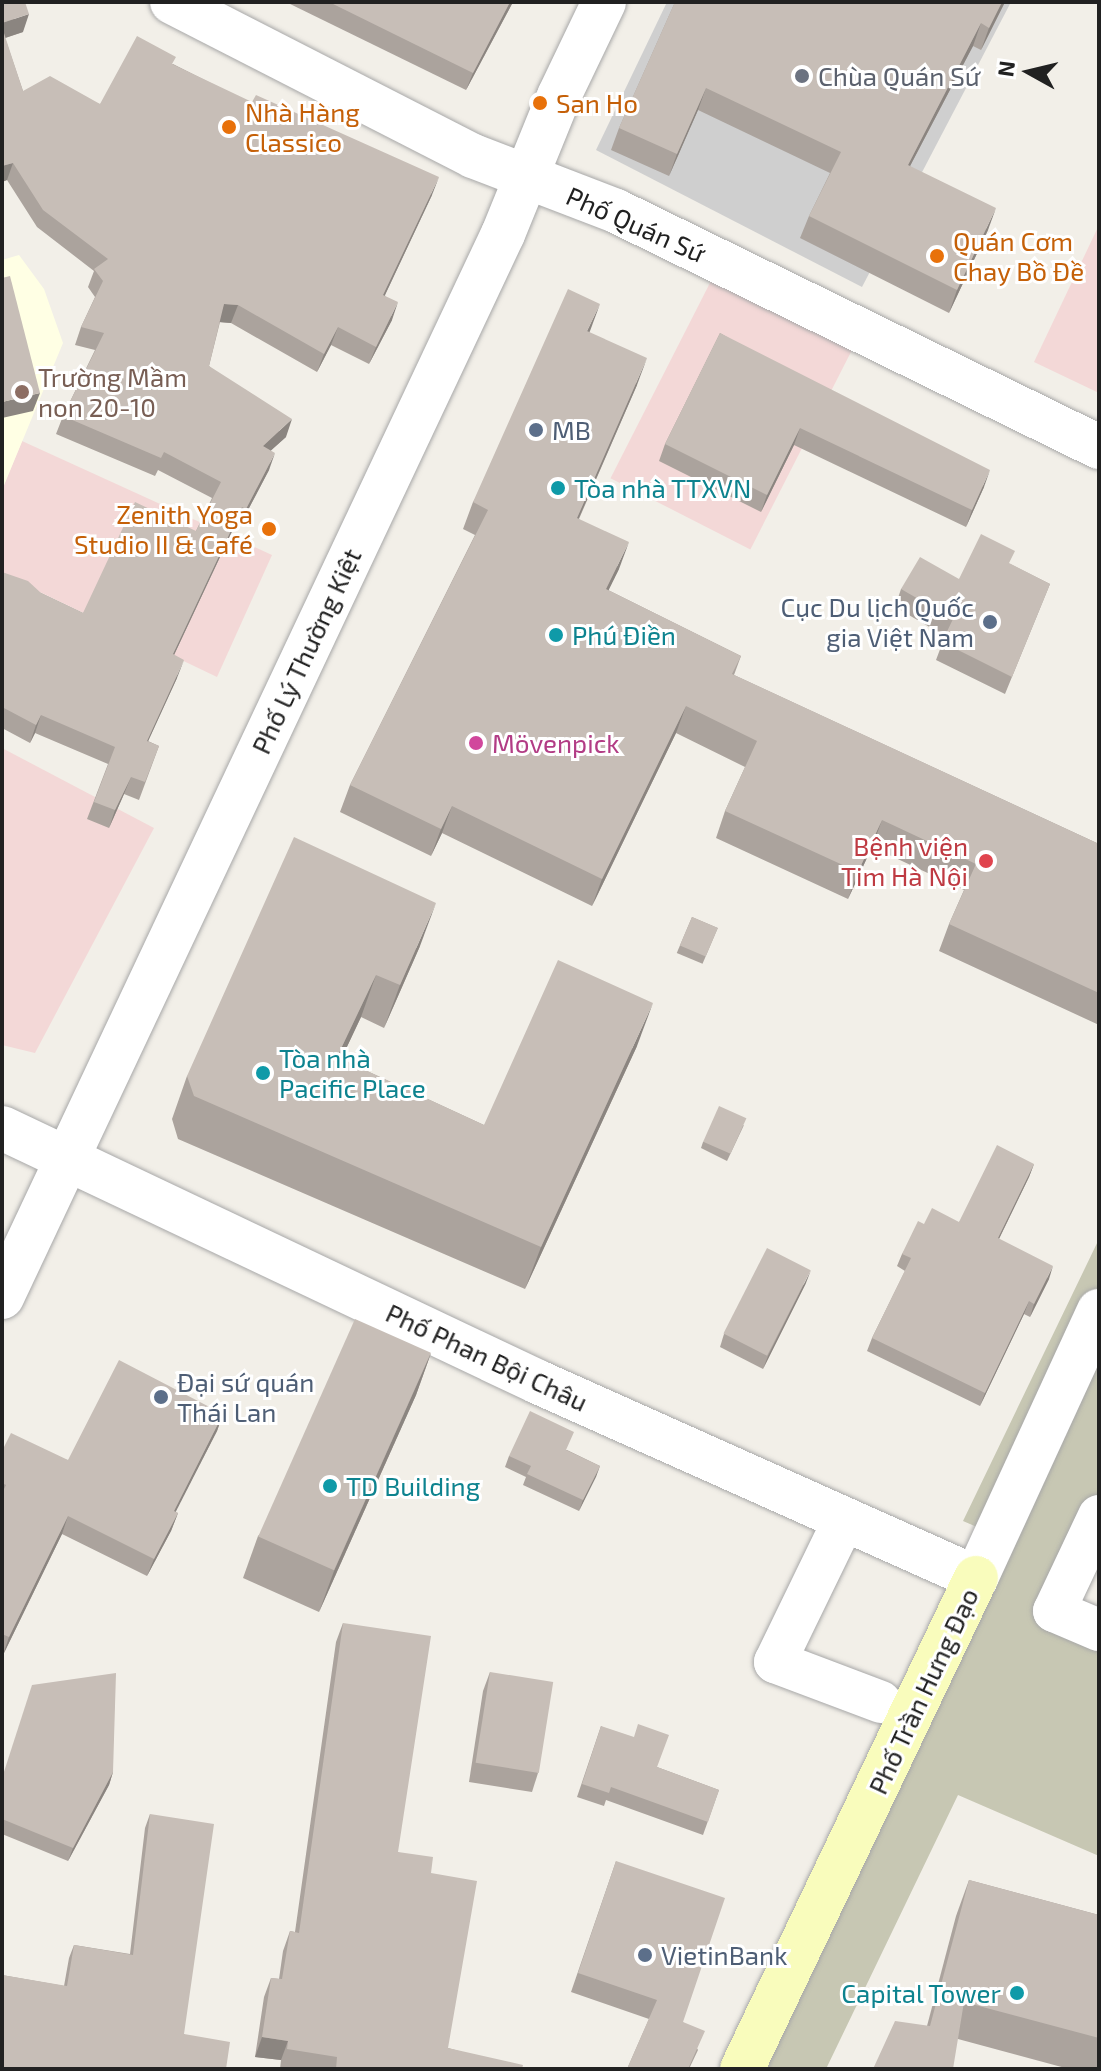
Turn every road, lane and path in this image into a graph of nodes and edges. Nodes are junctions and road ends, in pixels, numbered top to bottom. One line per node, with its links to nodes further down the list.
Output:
1 (172, 2): 3 (street, Phố Quán Sứ)
2 (604, 2): 3 (street, Phố Lý Thường Kiệt)
3 (527, 177): 4 (street, Phố Quán Sứ); 6 (street, Phố Lý Thường Kiệt)
4 (1099, 447)
5 (2, 1128): 6 (street, Phố Phan Bội Châu)
6 (66, 1158): 7 (street, Phố Lý Thường Kiệt); 10 (street, Phố Phan Bội Châu)
7 (2, 1297)
8 (1099, 1311): 11 (street, Phố Trần Hưng Đạo)
9 (1099, 1516): 12 (street)
10 (844, 1520): 11 (street, Phố Phan Bội Châu); 13 (street)
11 (976, 1578): 14 (main road, Phố Trần Hưng Đạo)
12 (1099, 1630)
13 (881, 1702)
14 (742, 2069)

